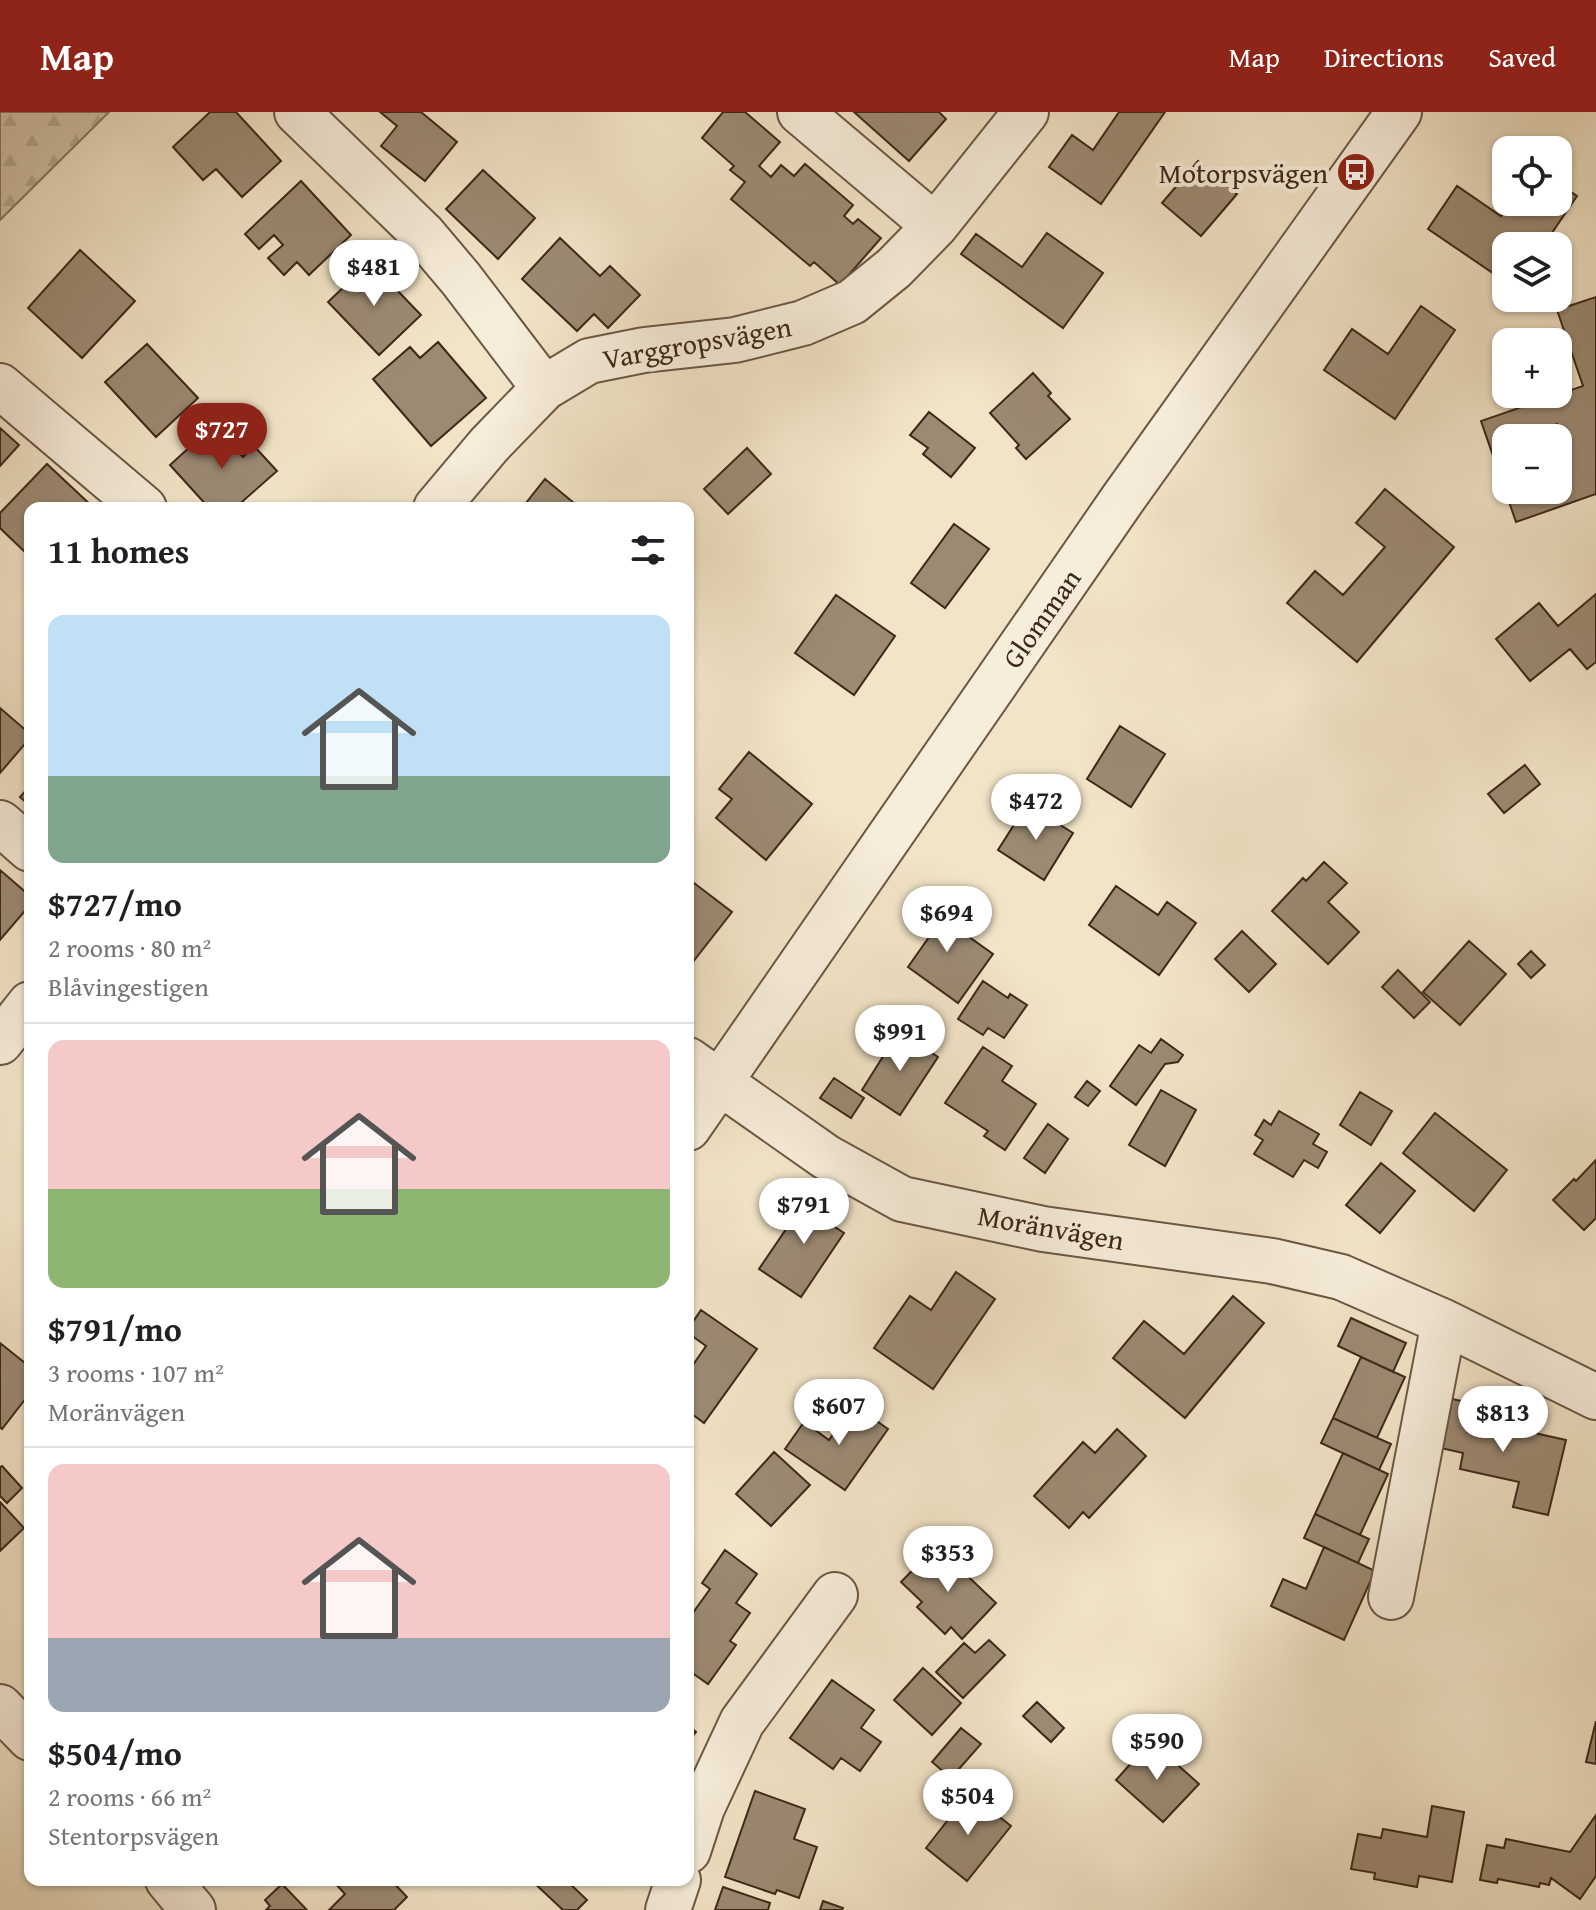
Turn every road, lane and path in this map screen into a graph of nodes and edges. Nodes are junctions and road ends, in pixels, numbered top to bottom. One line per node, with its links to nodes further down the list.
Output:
1 (297, 112): 7 (street)
2 (800, 112): 5 (street)
3 (1026, 112): 5 (street, Varggropsvägen)
4 (1399, 112): 14 (street, Glomman)
5 (935, 226): 7 (street, Varggropsvägen)
6 (0, 386): 8 (street)
7 (544, 388): 9 (street, Varggropsvägen)
8 (137, 502)
9 (441, 502)
10 (0, 823): 11 (street)
11 (24, 844)
12 (24, 1012): 13 (street)
13 (0, 1042)
14 (704, 1071): 15 (street, Glomman); 16 (street, Moränvägen)
15 (694, 1107)
16 (1444, 1322): 17 (street, Moränvägen); 19 (street)
17 (1596, 1397)
18 (835, 1595): 20 (street)
19 (1391, 1597)
20 (694, 1833)
21 (164, 1886): 24 (street)
22 (173, 1886): 25 (street)
23 (676, 1886): 26 (street)
24 (146, 1910)
25 (193, 1910)
26 (668, 1910)

